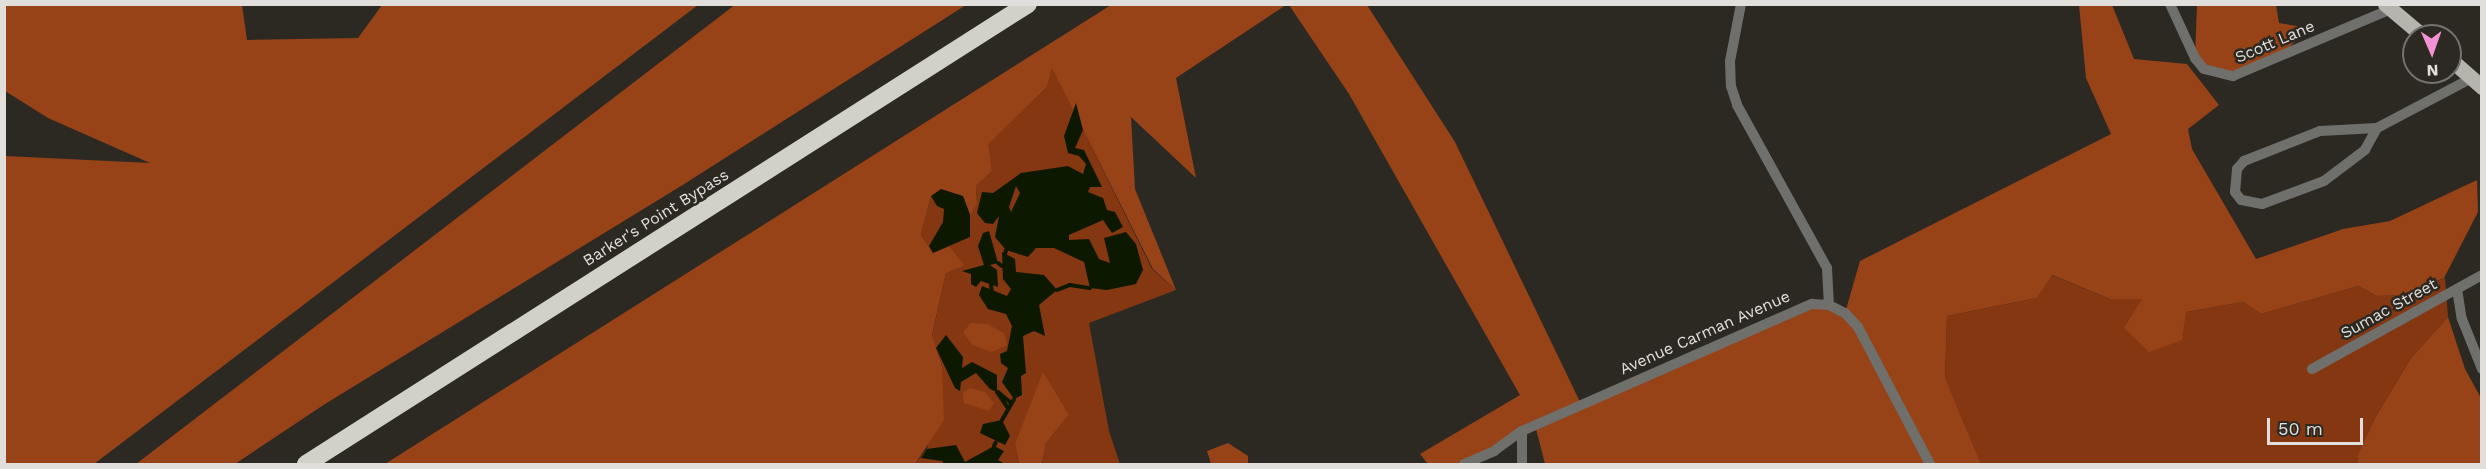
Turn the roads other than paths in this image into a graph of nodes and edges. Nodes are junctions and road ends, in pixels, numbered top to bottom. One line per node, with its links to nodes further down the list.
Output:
1 (1028, 4): 15 (highway, Barker's Point Bypass)
2 (1741, 4): 11 (street)
3 (2170, 4): 4 (street, Scott Lane)
4 (2387, 6): 5 (main road)
5 (2409, 24)
6 (2462, 69): 7 (main road)
7 (2477, 82): 8 (street)
8 (2377, 128): 8 (street)
9 (2481, 275): 10 (street, Sumac Street)
10 (2457, 289): 12 (street, Sumac Street); 13 (street)
11 (1829, 305): 14 (street, Avenue Carman Avenue); 18 (street)
12 (2312, 369)
13 (2481, 369)
14 (1522, 431): 16 (street, Avenue Carman Avenue); 17 (street)
15 (306, 465)
16 (1464, 465)
17 (1522, 465)
18 (1930, 465)

